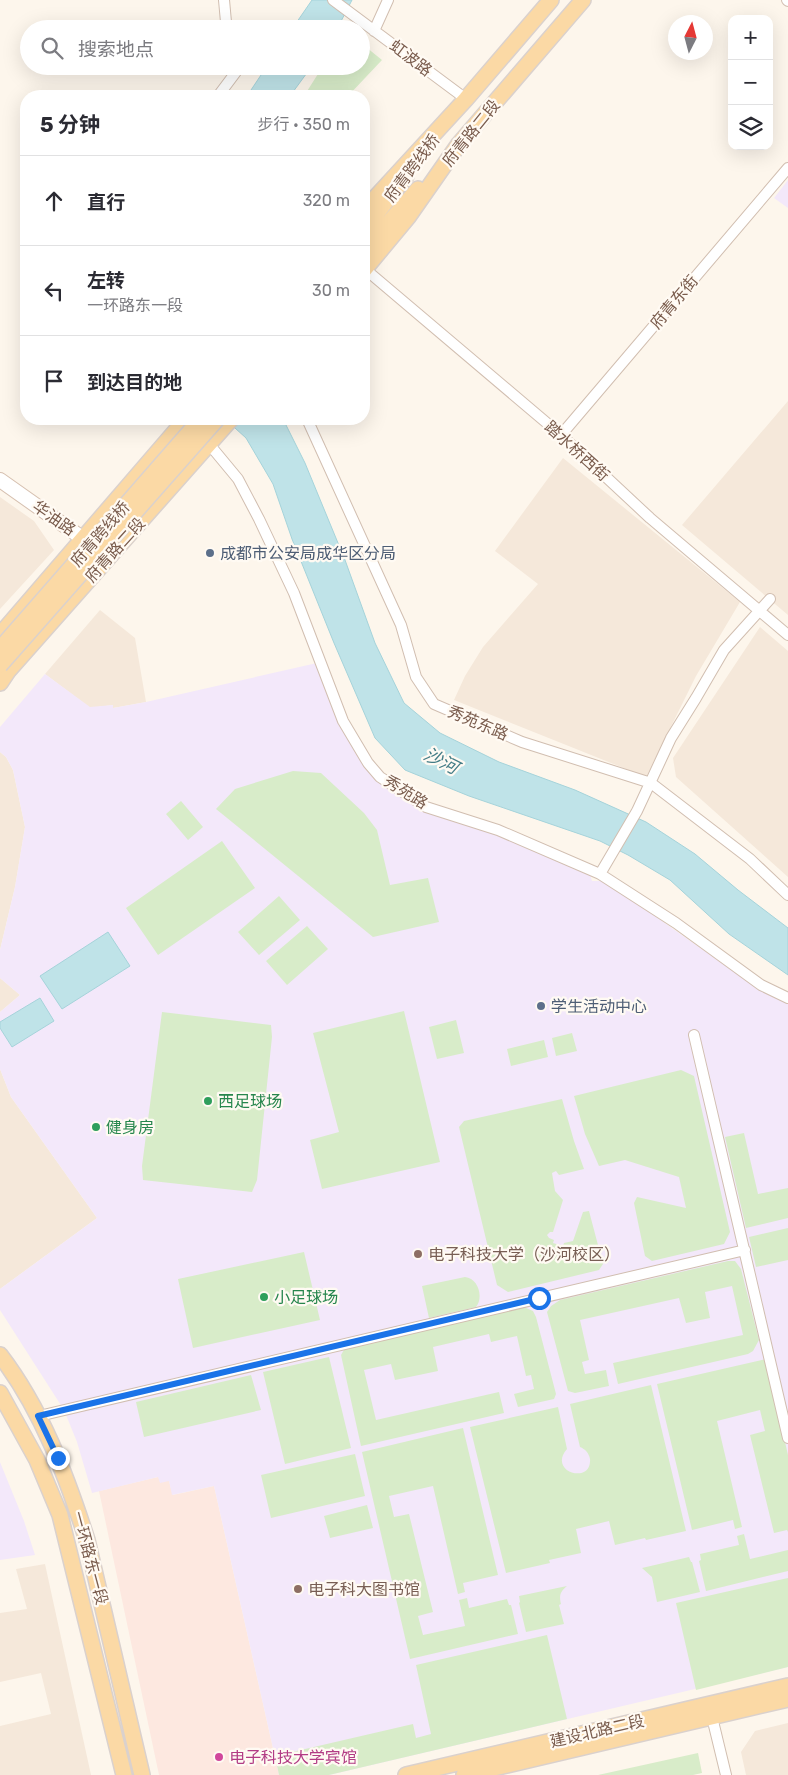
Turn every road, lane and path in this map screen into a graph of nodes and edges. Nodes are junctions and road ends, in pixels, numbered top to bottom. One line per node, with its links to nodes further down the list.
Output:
1 (224, 0): 6 (street)
2 (333, 0): 7 (street, 虹波路)
3 (388, 0): 9 (street)
4 (551, 0): 12 (main road, 府青路二段)
5 (583, 0): 13 (main road, 府青路二段)
6 (226, 20)
7 (360, 20)
8 (370, 28): 9 (street, 虹波路)
9 (374, 31): 12 (street, 虹波路)
10 (234, 75): 11 (street)
11 (222, 90)
12 (463, 102): 15 (main road, 府青跨线桥)
13 (460, 144): 15 (main road, 府青跨线桥); 17 (main road, 府青路二段)
14 (788, 168): 24 (street, 府青东街)
15 (377, 215): 16 (main road, 府青跨线桥)
16 (370, 234)
17 (370, 263)
18 (370, 275): 24 (street, 踏水桥西街)
19 (181, 425): 27 (main road, 府青路二段)
20 (196, 425): 33 (main road, 府青跨线桥, bridge)
21 (221, 425): 25 (main road, 府青路二段)
22 (221, 425): 34 (main road, 府青跨线桥, bridge)
23 (310, 425): 35 (street, 秀苑东路)
24 (561, 435): 30 (street, 踏水桥西街)
25 (209, 444): 28 (main road, 府青路二段); 36 (street, 秀苑路)
26 (0, 480): 27 (street, 华油路)
27 (83, 538): 28 (street, 华油路); 31 (main road, 府青路二段)
28 (108, 557): 34 (main road, 府青路二段)
29 (770, 599): 30 (street)
30 (760, 610): 32 (street, 踏水桥西街); 35 (street)
31 (0, 635)
32 (788, 635)
33 (0, 649)
34 (2, 675)
35 (651, 783): 36 (street); 37 (street, 秀苑东路)
36 (600, 874): 38 (street, 秀苑路)
37 (788, 895)
38 (788, 998)
39 (694, 1035): 40 (street)
40 (744, 1250): 43 (street); 44 (street)
41 (0, 1355): 43 (main road, 一环路东一段)
42 (0, 1394): 49 (main road, 一环路东一段)
43 (38, 1416): 48 (main road, 一环路东一段)
44 (788, 1438)
45 (788, 1686): 47 (main road, 建设北路二段)
46 (788, 1699): 47 (main road, 建设北路二段)
47 (711, 1710): 50 (main road, 建设北路二段); 51 (main road, 建设北路二段); 52 (street)
48 (142, 1773): 49 (main road)
49 (124, 1775)
50 (406, 1775)
51 (464, 1775)
52 (726, 1775)

